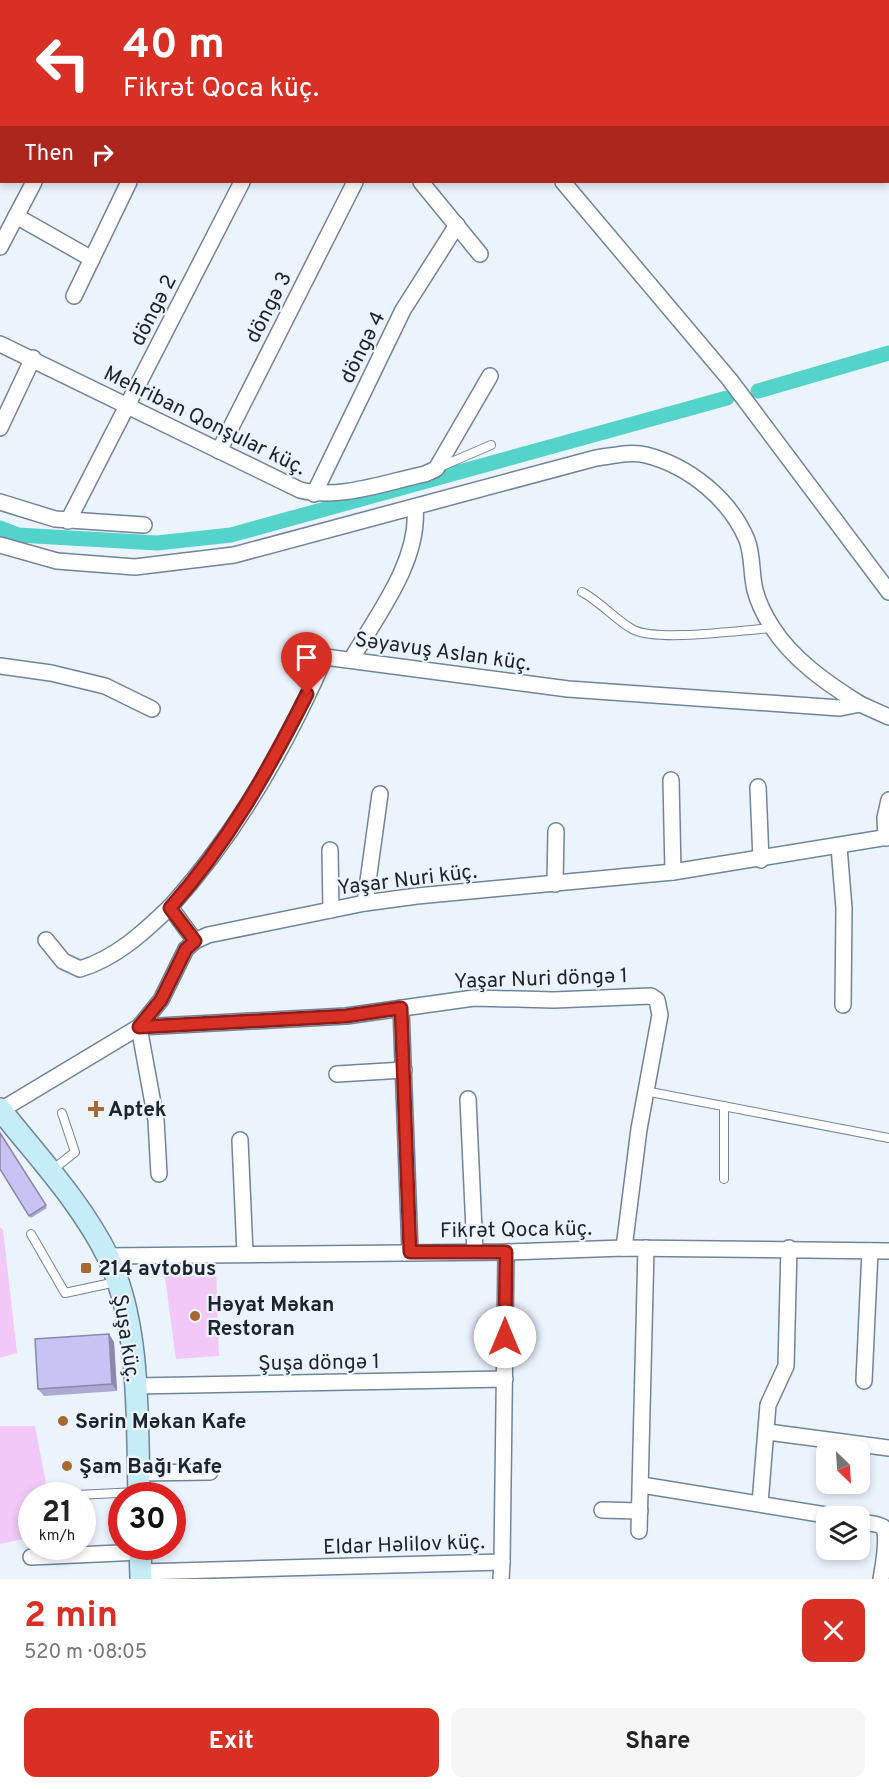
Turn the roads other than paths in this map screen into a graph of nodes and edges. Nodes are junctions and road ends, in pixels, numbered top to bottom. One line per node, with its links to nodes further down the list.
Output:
1 (33, 183): 7 (street)
2 (129, 183): 11 (street)
3 (241, 183): 16 (street, döngə 2)
4 (354, 183): 19 (street, döngə 3)
5 (423, 183): 8 (street)
6 (564, 183): 28 (street)
7 (16, 216): 9 (street); 11 (street)
8 (457, 225): 10 (street); 21 (street, döngə 4)
9 (0, 248)
10 (480, 254)
11 (92, 259): 12 (street)
12 (74, 296)
13 (0, 344): 14 (street, Mehriban Qonşular küç.)
14 (33, 358): 16 (street, Mehriban Qonşular küç.); 17 (street)
15 (490, 376): 20 (street)
16 (126, 407): 19 (street, Mehriban Qonşular küç.); 24 (street, döngə 2)
17 (0, 428)
18 (491, 445): 20 (lane)
19 (219, 451): 21 (street, Mehriban Qonşular küç.)
20 (436, 469): 21 (street, Mehriban Qonşular küç.)
21 (314, 494)
22 (0, 502): 24 (street)
23 (415, 507): 26 (street); 29 (street); 32 (street)
24 (68, 521): 25 (street)
25 (144, 525)
26 (0, 545)
27 (582, 592): 29 (lane)
28 (889, 592)
29 (773, 628): 34 (street)
30 (301, 647): 31 (street)
31 (325, 657): 32 (street, Səyavuş Aslan küç.); 49 (street, Səyavuş Aslan küç.)
32 (351, 660): 34 (street, Səyavuş Aslan küç.)
33 (0, 666): 35 (street)
34 (860, 705): 36 (street, Səyavuş Aslan küç.)
35 (152, 709)
36 (889, 717)
37 (671, 780): 46 (street)
38 (758, 787): 45 (street)
39 (380, 794): 48 (street)
40 (889, 800): 42 (street)
41 (556, 831): 47 (street)
42 (887, 837): 43 (street, Yaşar Nuri küç.)
43 (838, 847): 45 (street, Yaşar Nuri küç.); 53 (street)
44 (330, 850): 50 (street)
45 (761, 860): 46 (street, Yaşar Nuri küç.)
46 (673, 872): 47 (street, Yaşar Nuri küç.)
47 (555, 884): 48 (street, Yaşar Nuri küç.)
48 (365, 903): 50 (street, Yaşar Nuri küç.)
49 (170, 908): 51 (street, Səyavuş Aslan küç.); 52 (street)
50 (330, 910): 52 (street, Yaşar Nuri küç.)
51 (46, 940)
52 (195, 941): 55 (street)
53 (843, 1005)
54 (401, 1008): 55 (street, Yaşar Nuri döngə 1); 56 (street); 58 (street, Yaşar Nuri döngə 1)
55 (139, 1027): 61 (street); 66 (street)
56 (404, 1070): 57 (street); 74 (street)
57 (337, 1074)
58 (645, 1091): 60 (lane); 69 (street, Yaşar Nuri döngə 1)
59 (468, 1099): 75 (street)
60 (724, 1106): 63 (lane); 67 (lane)
61 (0, 1110): 65 (street, Şuşa küç.)
62 (62, 1113): 65 (lane)
63 (889, 1138)
64 (240, 1140): 77 (street)
65 (50, 1171): 78 (street, Şuşa küç.)
66 (159, 1174)
67 (724, 1179)
68 (31, 1234): 79 (lane)
69 (624, 1248): 70 (street, Fikrət Qoca küç.); 76 (street, Fikrət Qoca küç.)
70 (646, 1248): 71 (street, Fikrət Qoca küç.); 88 (street)
71 (789, 1248): 72 (street, Fikrət Qoca küç.); 83 (street)
72 (870, 1251): 73 (street, Fikrət Qoca küç.); 81 (street)
73 (889, 1251)
74 (410, 1252): 75 (street, Fikrət Qoca küç.); 77 (street, Fikrət Qoca küç.)
75 (475, 1252): 76 (street, Fikrət Qoca küç.)
76 (506, 1252): 80 (street, Eldar Həlilov küç.)
77 (245, 1254): 78 (street, Fikrət Qoca küç.)
78 (108, 1256): 79 (street, Şuşa küç.)
79 (118, 1282): 82 (street, Şuşa küç.)
80 (505, 1379): 82 (street, Şuşa döngə 1); 96 (street, Eldar Həlilov küç.)
81 (864, 1381)
82 (135, 1386): 86 (street, Şuşa küç.)
83 (768, 1432): 84 (street); 89 (street)
84 (889, 1448)
85 (210, 1472): 87 (street)
86 (139, 1482)
87 (163, 1482)
88 (642, 1485): 89 (street); 91 (street)
89 (760, 1503): 92 (street)
90 (602, 1510): 91 (street)
91 (640, 1511): 94 (street)
92 (816, 1513)
93 (870, 1524): 99 (street)
94 (639, 1531)
95 (86, 1560): 97 (street, Eldar Həlilov küç.)
96 (502, 1562): 97 (street, Eldar Həlilov küç.); 98 (street)
97 (141, 1563)
98 (501, 1579)
99 (881, 1579)

